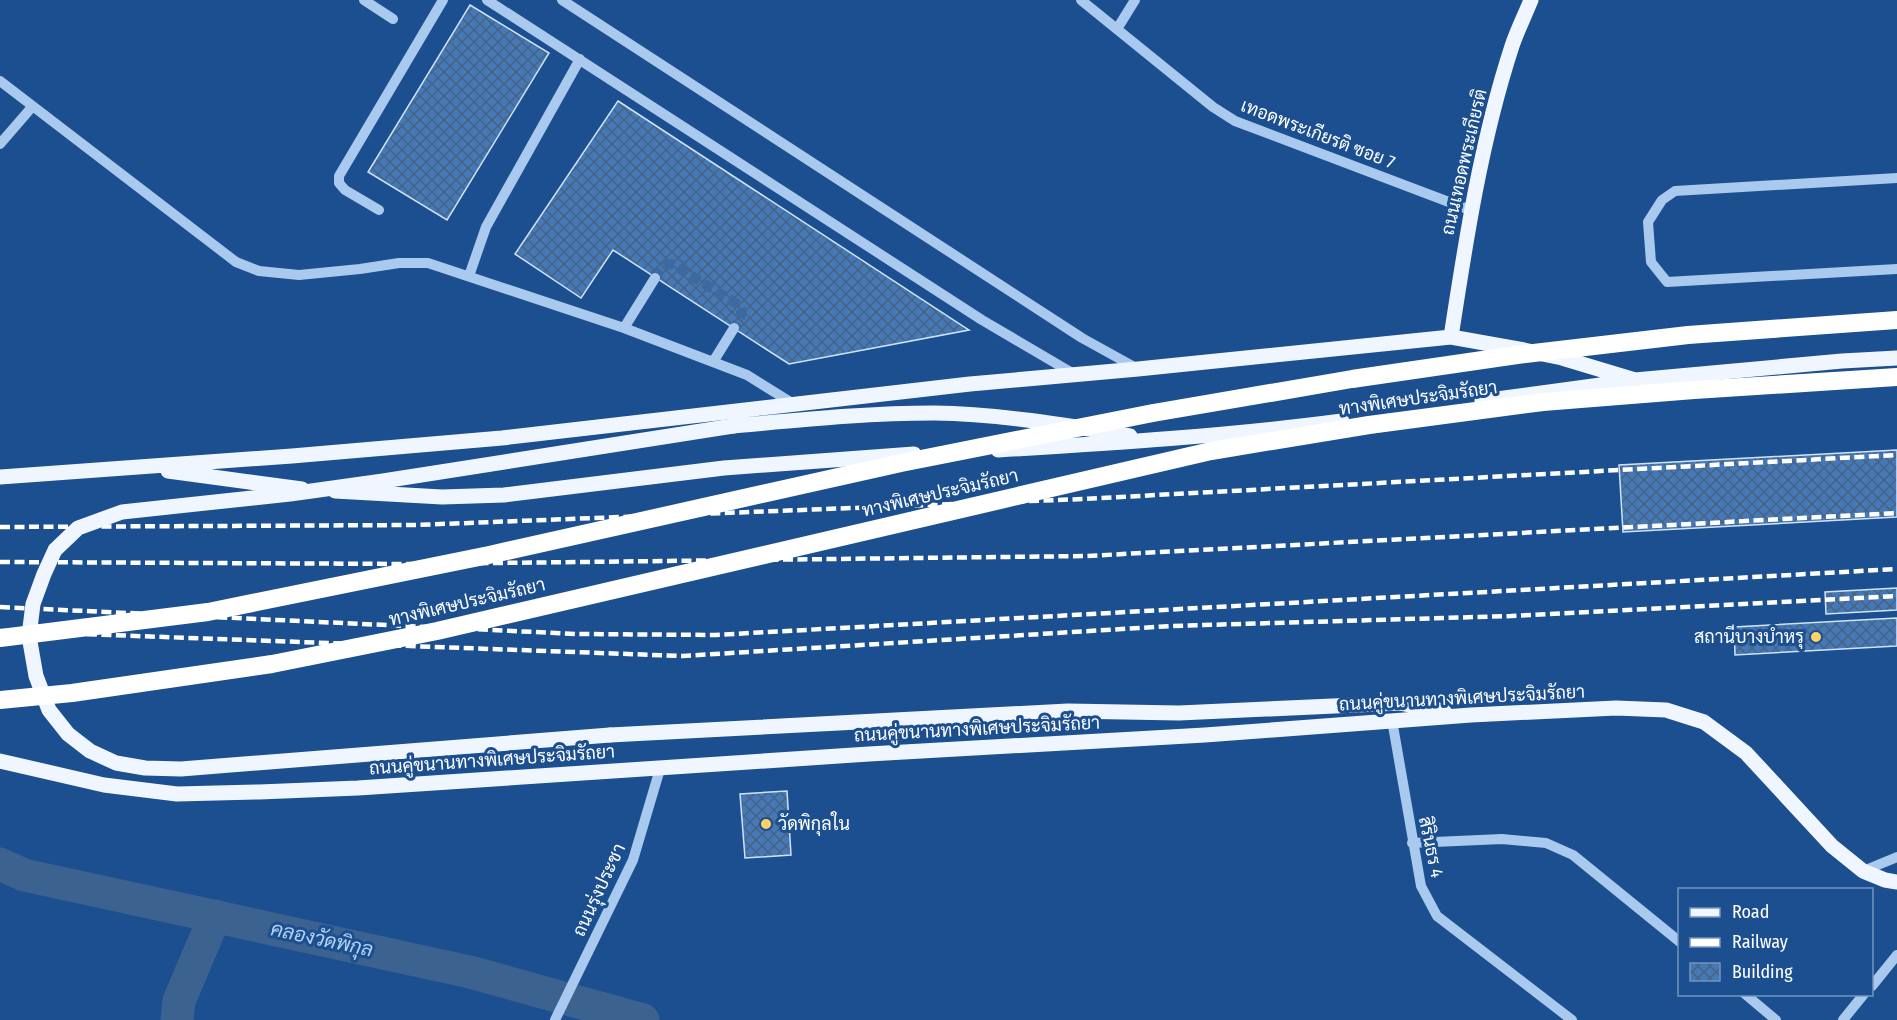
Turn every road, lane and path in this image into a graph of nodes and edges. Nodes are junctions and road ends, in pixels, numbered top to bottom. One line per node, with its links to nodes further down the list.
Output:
1 (364, 0): 8 (street)
2 (443, 0): 15 (street)
3 (487, 0): 10 (street)
4 (562, 0): 26 (street)
5 (1081, 0): 9 (street, เทอดพระเกียรติ ซอย 7)
6 (1135, 0): 9 (street)
7 (1531, 0): 16 (main road, ถนนเทอดพระเกียรติ)
8 (393, 19)
9 (1117, 29): 16 (street, เทอดพระเกียรติ ซอย 7)
10 (580, 59): 18 (street); 27 (street)
11 (0, 81): 12 (street)
12 (32, 107): 13 (street); 18 (street)
13 (0, 144)
14 (1897, 178): 17 (street)
15 (379, 210)
16 (1470, 210): 23 (main road, ถนนเทอดพระเกียรติ)
17 (1897, 269)
18 (469, 276): 21 (street)
19 (655, 278): 21 (street)
20 (1897, 320): 36 (highway, ทางพิเศษประจิมรัถยา, bridge)
21 (624, 328): 25 (street)
22 (734, 328): 25 (street)
23 (1451, 336): 26 (main road); 29 (main road)
24 (1897, 358): 29 (main road)
25 (713, 362): 31 (street)
26 (1138, 369): 27 (main road)
27 (1075, 375): 30 (main road)
28 (1897, 377): 37 (highway, ทางพิเศษประจิมรัถยา, bridge)
29 (1635, 380): 33 (main road)
30 (970, 384): 31 (main road); 32 (main road)
31 (792, 403): 34 (main road)
32 (733, 426): 33 (main road); 38 (main road, bridge)
33 (1158, 440): 34 (main road)
34 (138, 467): 35 (main road)
35 (0, 477)
36 (0, 638)
37 (0, 700)
38 (1471, 715): 39 (main road, ถนนคู่ขนานทางพิเศษประจิมรัถยา); 44 (main road, ถนนคู่ขนานทางพิเศษประจิมรัถยา)
39 (1392, 720): 41 (main road, ถนนคู่ขนานทางพิเศษประจิมรัถยา); 42 (street, สิรินธร 4)
40 (0, 761): 41 (main road, ถนนคู่ขนานทางพิเศษประจิมรัถยา)
41 (660, 769): 51 (street, ถนนรุ่งประชา)
42 (1412, 843): 46 (street); 52 (street, สิรินธร 4)
43 (1897, 857): 44 (street)
44 (1863, 871): 45 (main road, ถนนคู่ขนานทางพิเศษประจิมรัถยา)
45 (1897, 882)
46 (1678, 940)
47 (1897, 955): 48 (street)
48 (1873, 985)
49 (1747, 996): 53 (street)
50 (1862, 996): 54 (street)
51 (555, 1020)
52 (1572, 1020)
53 (1776, 1020)
54 (1843, 1020)

